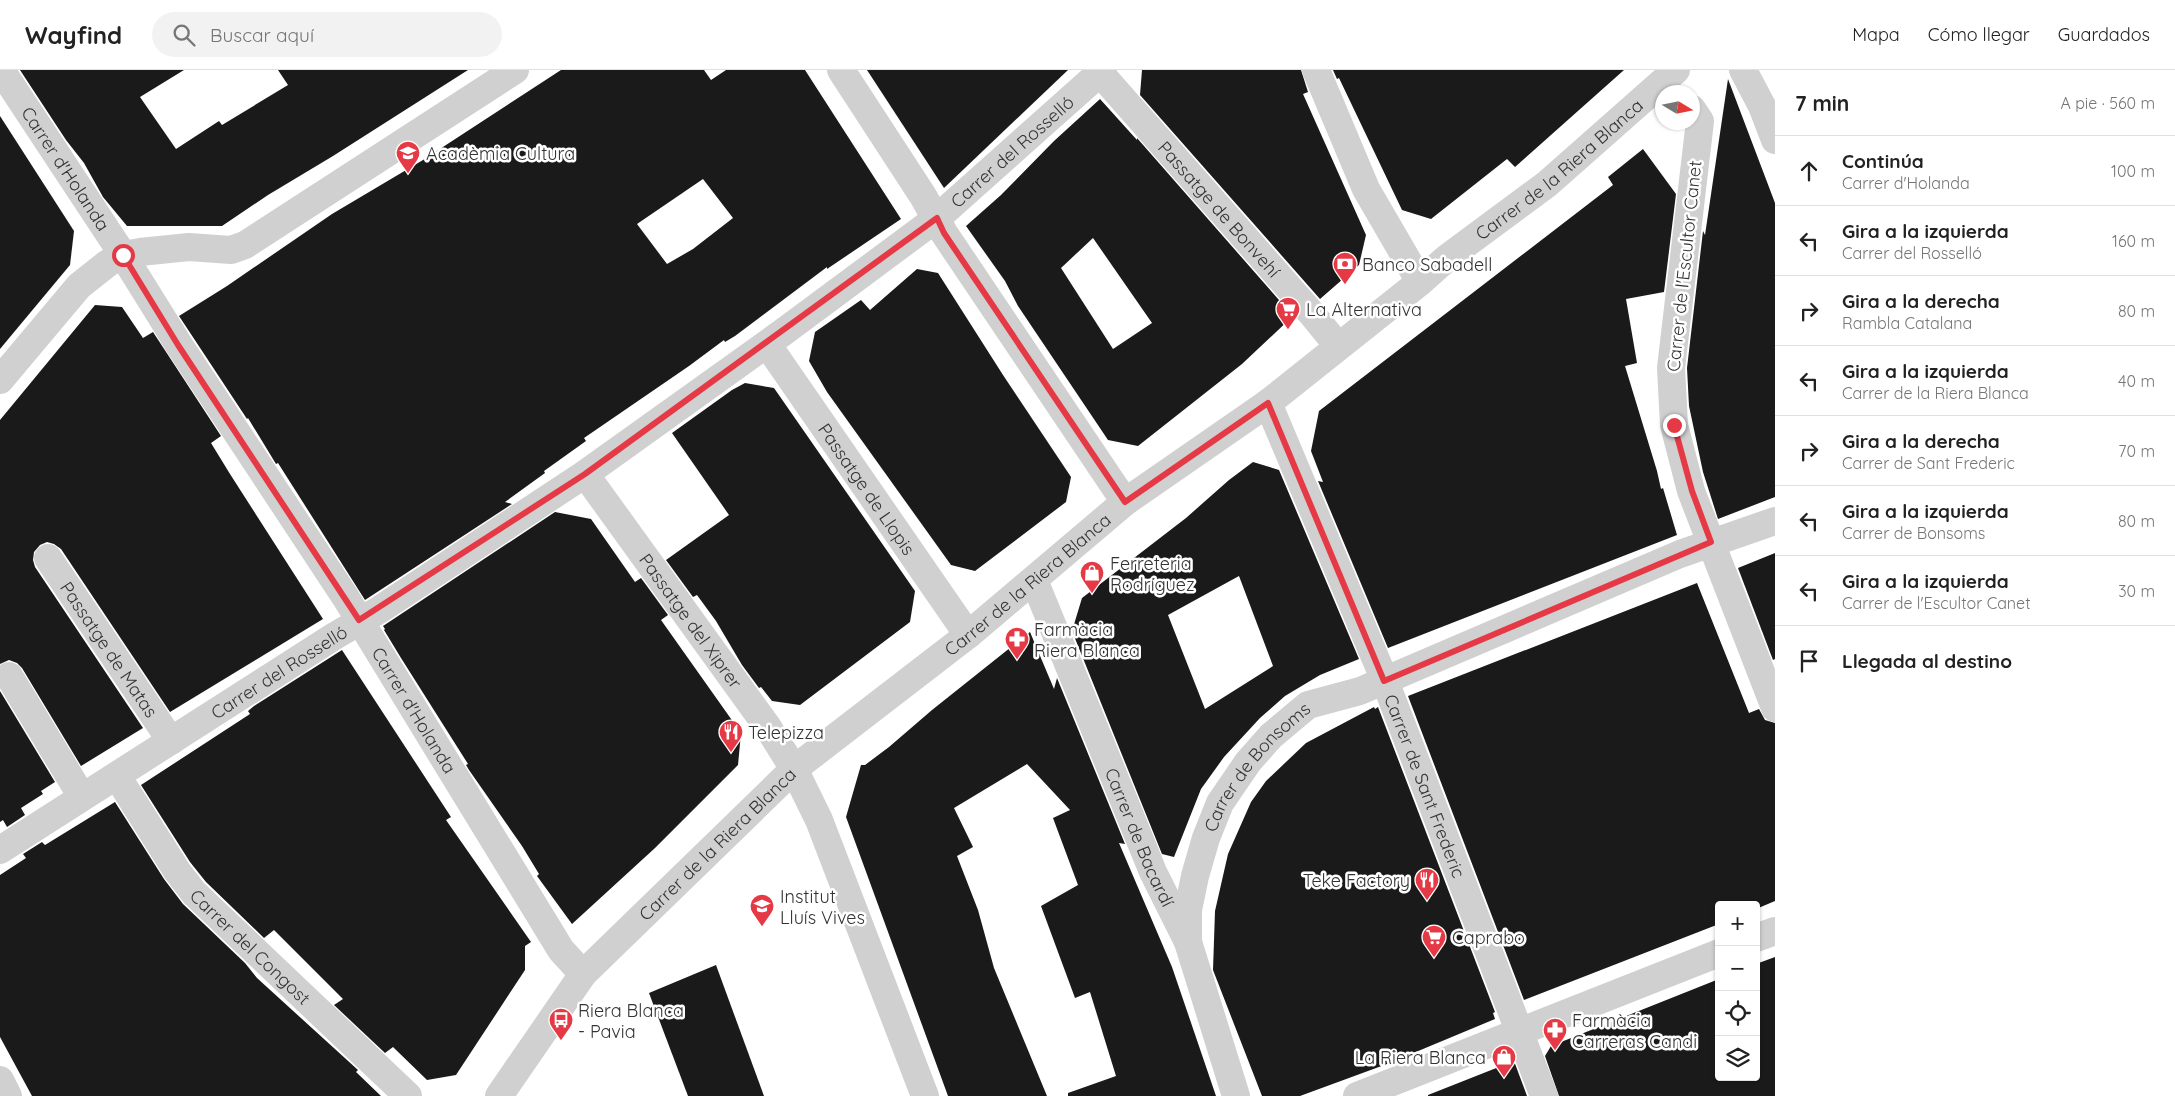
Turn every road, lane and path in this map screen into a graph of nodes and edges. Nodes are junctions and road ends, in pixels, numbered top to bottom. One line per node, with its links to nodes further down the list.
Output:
1 (1, 70): 11 (street, Carrer d'Holanda)
2 (514, 70): 11 (street)
3 (841, 70): 10 (street)
4 (1316, 70): 12 (street)
5 (1743, 70): 9 (street)
6 (1102, 71): 10 (street, Carrer del Rosselló); 14 (street, Passatge de Bonvehí)
7 (1675, 80): 12 (street, Carrer de la Riera Blanca)
8 (1699, 130): 20 (street, Carrer de l'Escultor Canet)
9 (1775, 140)
10 (937, 218): 13 (street, Carrer del Rosselló); 18 (street)
11 (123, 255): 15 (street); 23 (street, Carrer d'Holanda)
12 (1420, 282): 14 (street, Carrer de la Riera Blanca)
13 (767, 344): 17 (street, Carrer del Rosselló); 24 (street, Passatge de Llopis)
14 (1338, 346): 16 (street, Carrer de la Riera Blanca)
15 (0, 380)
16 (1268, 403): 18 (street, Carrer de la Riera Blanca); 26 (street, Carrer de Sant Frederic)
17 (585, 474): 23 (street, Carrer del Rosselló); 29 (street, Passatge del Xiprer)
18 (1125, 502): 22 (street, Carrer de la Riera Blanca)
19 (1775, 521): 20 (street, Carrer de Bonsoms)
20 (1711, 542): 26 (street, Carrer de Bonsoms); 27 (street, Carrer de l'Escultor Canet)
21 (48, 558): 28 (street, Passatge de Matas)
22 (1034, 580): 24 (street, Carrer de la Riera Blanca); 35 (street, Carrer de Bacardí)
23 (359, 620): 28 (street, Carrer del Rosselló); 37 (street, Carrer d'Holanda)
24 (968, 635): 29 (street, Carrer de la Riera Blanca)
25 (10, 676): 31 (street)
26 (1384, 681): 35 (street, Carrer de Bonsoms); 38 (street, Carrer de Sant Frederic)
27 (1775, 708)
28 (171, 741): 30 (street, Carrer del Rosselló)
29 (794, 769): 37 (street, Carrer de la Riera Blanca); 43 (street, Passatge del Xiprer)
30 (117, 776): 31 (street, Carrer del Rosselló); 41 (street, Carrer del Congost)
31 (82, 797): 32 (street, Carrer del Rosselló)
32 (0, 850)
33 (1775, 931): 34 (street)
34 (1760, 937)
35 (1188, 942): 44 (street, Carrer de Bacardí)
36 (1715, 955): 38 (street)
37 (583, 974): 42 (street, Carrer de la Riera Blanca)
38 (1520, 1033): 45 (street); 46 (street, Carrer de Sant Frederic)
39 (0, 1080): 40 (street)
40 (8, 1096)
41 (408, 1096)
42 (499, 1096)
43 (925, 1096)
44 (1236, 1096)
45 (1357, 1096)
46 (1544, 1096)

